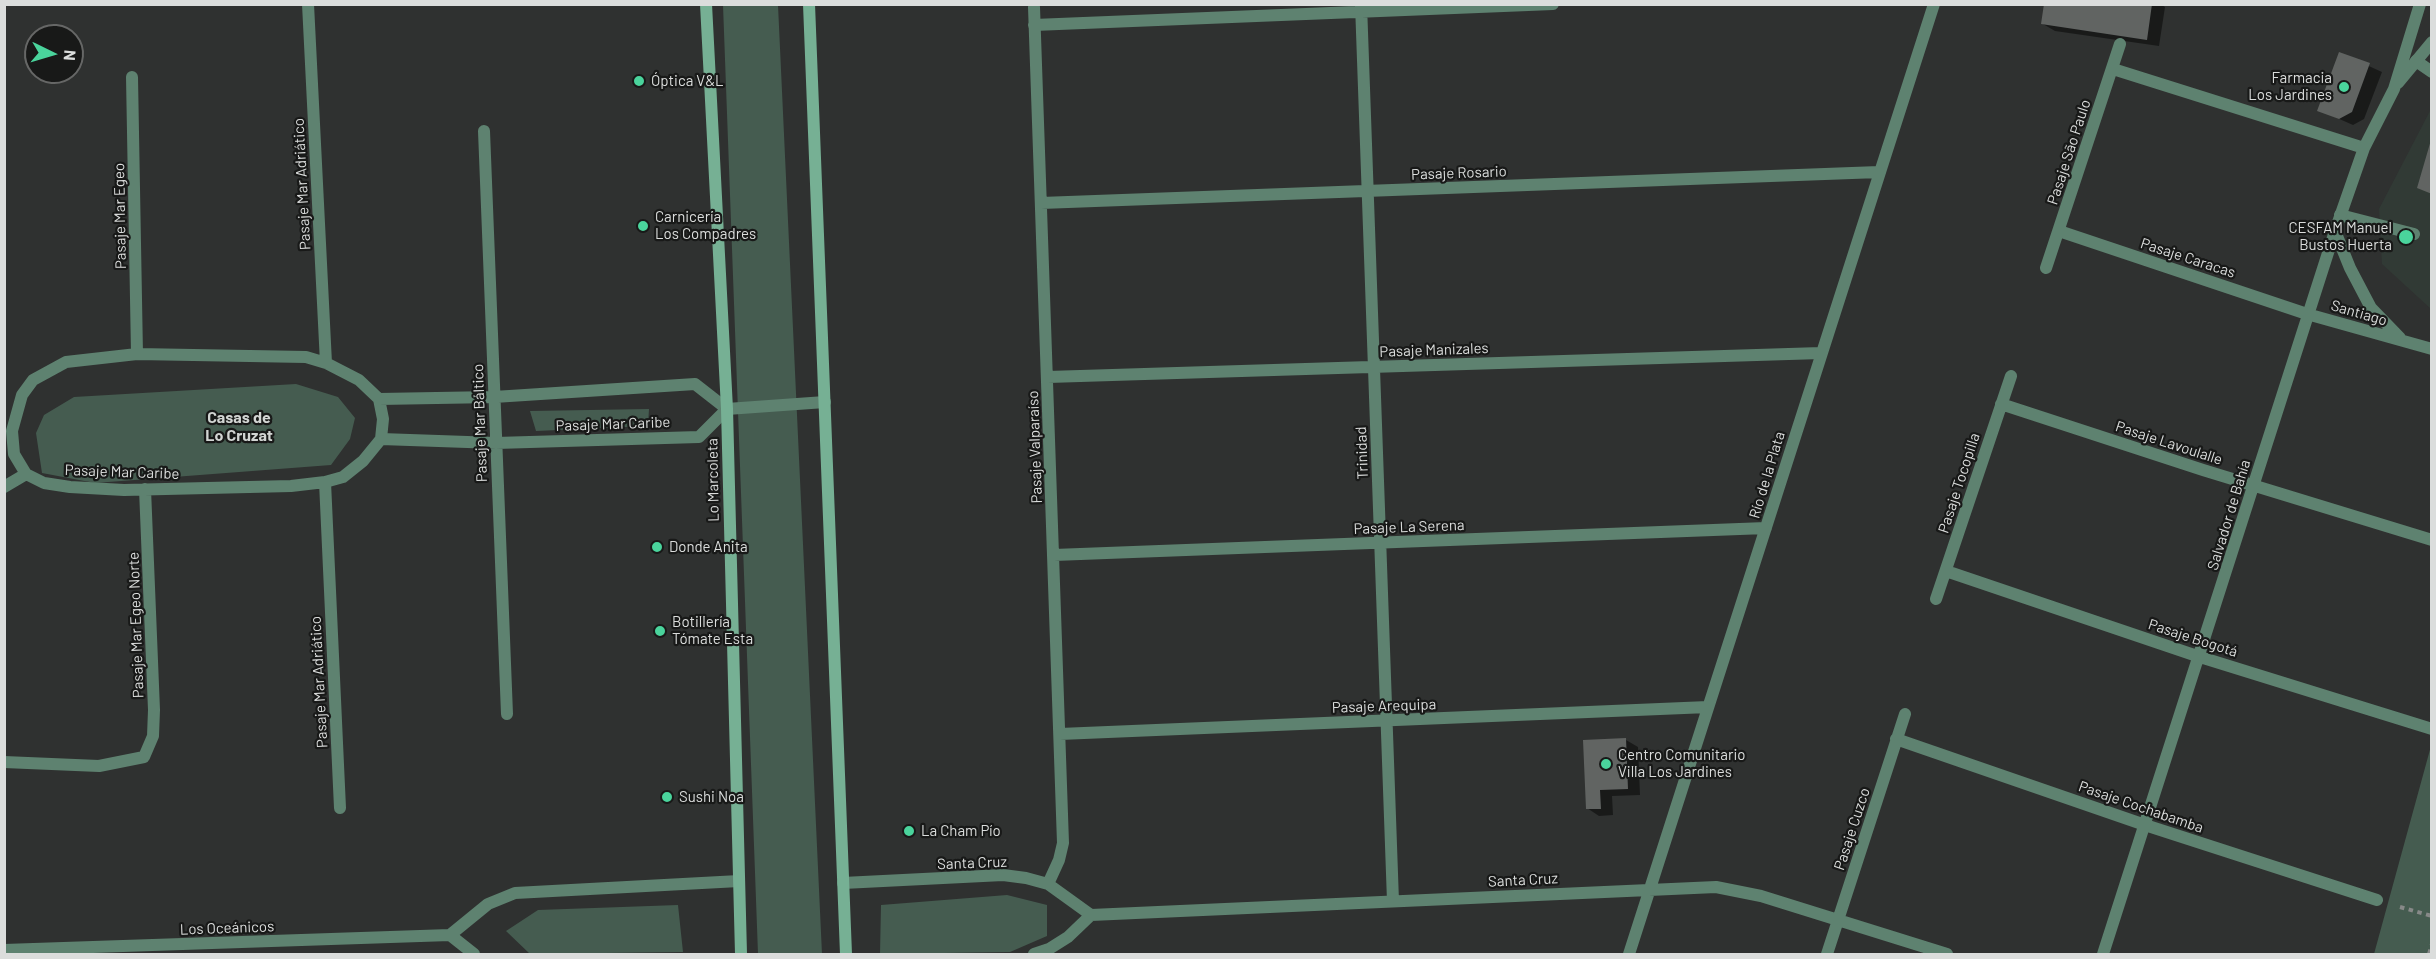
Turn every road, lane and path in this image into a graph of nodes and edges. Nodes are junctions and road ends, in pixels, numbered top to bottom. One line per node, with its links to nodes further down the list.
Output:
1 (308, 4): 32 (street, Pasaje Mar Adriático)
2 (706, 4): 40 (main road, Lo Marcoleta)
3 (809, 4): 38 (main road)
4 (1552, 4): 8 (street)
5 (1934, 4): 19 (street, Río de la Plata)
6 (2420, 4): 16 (street, Salvador de Bahía)
7 (1034, 7): 9 (street, Pasaje Valparaíso)
8 (1361, 8): 9 (street); 20 (street, Trinidad)
9 (1034, 25): 21 (street, Pasaje Valparaíso)
10 (2432, 42): 12 (street, Salvador de Bahía)
11 (2120, 44): 13 (street, Pasaje São Paulo)
12 (2416, 61): 14 (street); 16 (street, Salvador de Bahía)
13 (2113, 69): 18 (street); 23 (street, Pasaje São Paulo)
14 (2432, 72)
15 (132, 77): 31 (street, Pasaje Mar Egeo)
16 (2394, 89): 18 (street, Salvador de Bahía)
17 (484, 131): 36 (street, Pasaje Mar Báltico)
18 (2364, 148): 22 (street, Salvador de Bahía)
19 (1879, 172): 20 (street, Pasaje Rosario); 30 (street, Río de la Plata)
20 (1367, 191): 21 (street, Pasaje Rosario); 33 (street, Trinidad)
21 (1041, 203): 35 (street, Pasaje Valparaíso)
22 (2340, 215): 24 (street, Salvador de Bahía); 25 (street)
23 (2059, 231): 26 (street, Pasaje São Paulo); 27 (street, Pasaje Caracas)
24 (2334, 231): 27 (street, Salvador de Bahía); 28 (street, Santiago)
25 (2414, 234)
26 (2046, 268)
27 (2307, 314): 28 (street, Santiago); 45 (street, Salvador de Bahía)
28 (2403, 341): 29 (street, Santiago)
29 (2432, 349)
30 (1821, 353): 33 (street, Pasaje Manizales); 48 (street, Río de la Plata)
31 (137, 354): 32 (street); 43 (street)
32 (326, 363): 37 (street)
33 (1373, 367): 35 (street, Pasaje Manizales); 50 (street, Trinidad)
34 (2011, 376): 39 (street, Pasaje Tocopilla)
35 (1048, 377): 51 (street, Pasaje Valparaíso)
36 (494, 397): 37 (street); 40 (street); 42 (street, Pasaje Mar Báltico)
37 (379, 399): 41 (street)
38 (825, 402): 40 (street); 66 (main road)
39 (2001, 404): 45 (street, Pasaje Lavoulalle); 52 (street, Pasaje Tocopilla)
40 (727, 409): 42 (street, Pasaje Mar Caribe); 65 (main road, Lo Marcoleta)
41 (381, 439): 42 (street, Pasaje Mar Caribe); 44 (street, Pasaje Mar Caribe)
42 (496, 443): 56 (street, Pasaje Mar Báltico)
43 (26, 474): 46 (street); 47 (street, Pasaje Mar Caribe)
44 (325, 482): 47 (street, Pasaje Mar Caribe); 63 (street, Pasaje Mar Adriático)
45 (2254, 485): 49 (street, Pasaje Lavoulalle); 54 (street, Salvador de Bahía)
46 (4, 487)
47 (145, 489): 62 (street, Pasaje Mar Egeo Norte)
48 (1766, 528): 50 (street, Pasaje La Serena); 55 (street, Río de la Plata)
49 (2432, 540)
50 (1380, 543): 51 (street, Pasaje La Serena); 58 (street, Trinidad)
51 (1054, 555): 60 (street, Pasaje Valparaíso)
52 (1946, 571): 53 (street, Pasaje Tocopilla); 54 (street, Pasaje Bogotá)
53 (1936, 599)
54 (2200, 657): 59 (street, Pasaje Bogotá); 64 (street, Salvador de Bahía)
55 (1708, 707): 58 (street, Pasaje Arequipa); 68 (street, Río de la Plata)
56 (507, 714)
57 (1905, 714): 61 (street, Pasaje Cuzco)
58 (1387, 721): 60 (street, Pasaje Arequipa); 70 (street, Trinidad)
59 (2432, 729)
60 (1060, 734): 67 (street, Pasaje Valparaíso)
61 (1896, 740): 64 (street, Pasaje Cochabamba); 73 (street, Pasaje Cuzco)
62 (4, 762)
63 (340, 808)
64 (2145, 825): 69 (street, Pasaje Cochabamba); 85 (street, Salvador de Bahía)
65 (739, 881): 74 (street); 79 (main road, Lo Marcoleta)
66 (843, 883): 67 (street, Santa Cruz); 80 (main road)
67 (1048, 884): 71 (street, Santa Cruz)
68 (1650, 890): 70 (street, Santa Cruz); 73 (street, Santa Cruz); 82 (street, Río de la Plata)
69 (2377, 900): 72 (path)
70 (1393, 901): 71 (street, Santa Cruz)
71 (1091, 915): 77 (street)
72 (2432, 916)
73 (1838, 920): 83 (street, Pasaje Cuzco); 84 (street, Santa Cruz)
74 (450, 935): 76 (street, Los Oceánicos); 78 (street)
75 (2432, 944): 86 (path)
76 (4, 950)
77 (1051, 952): 81 (street)
78 (474, 954)
79 (741, 954)
80 (846, 954)
81 (1034, 954)
82 (1629, 954)
83 (1827, 954)
84 (1947, 954)
85 (2103, 954)
86 (2429, 954)

